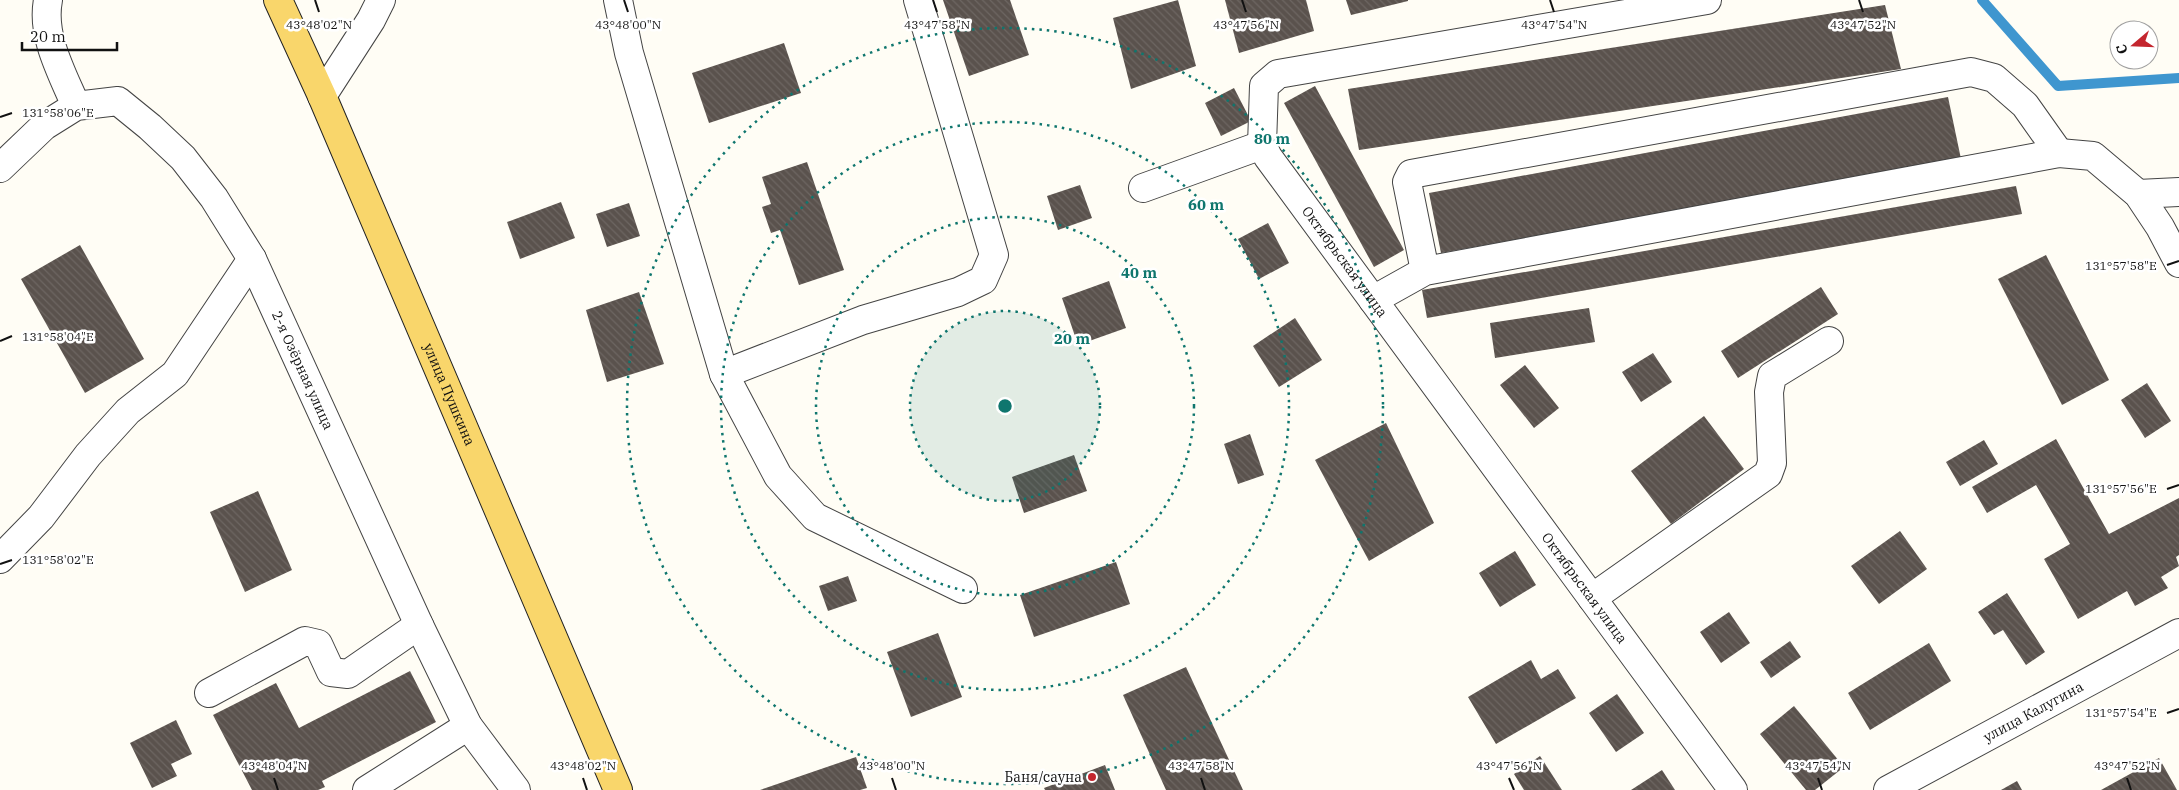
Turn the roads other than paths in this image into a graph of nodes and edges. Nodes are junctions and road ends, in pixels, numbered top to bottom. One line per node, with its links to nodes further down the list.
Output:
1 (48, 0): 8 (street)
2 (278, 0): 7 (main road, улица Пушкина)
3 (381, 0): 7 (street)
4 (618, 0): 20 (street)
5 (918, 0): 20 (street)
6 (1707, 0): 9 (street)
7 (322, 96): 30 (main road, улица Пушкина)
8 (76, 106): 11 (street, 2-я Озёрная улица); 15 (street, 2-я Озёрная улица)
9 (1262, 145): 12 (street); 18 (street, Октябрьская улица)
10 (2059, 153): 14 (street); 17 (street); 17 (street)
11 (0, 168)
12 (1143, 188)
13 (2179, 192): 14 (street)
14 (2138, 194): 16 (street)
15 (252, 259): 21 (street); 24 (street, 2-я Озёрная улица)
16 (2179, 263)
17 (1425, 271): 18 (street)
18 (1373, 300): 23 (street, Октябрьская улица)
19 (1829, 341): 23 (street)
20 (724, 374): 22 (street)
21 (0, 559)
22 (963, 589)
23 (1592, 598): 31 (street, Октябрьская улица)
24 (419, 625): 26 (street); 27 (street, 2-я Озёрная улица)
25 (2179, 633): 32 (street, улица Калугина)
26 (209, 693)
27 (468, 726): 28 (street); 29 (street, 2-я Озёрная улица)
28 (367, 790)
29 (516, 790)
30 (618, 790)
31 (1732, 790)
32 (1888, 790)

